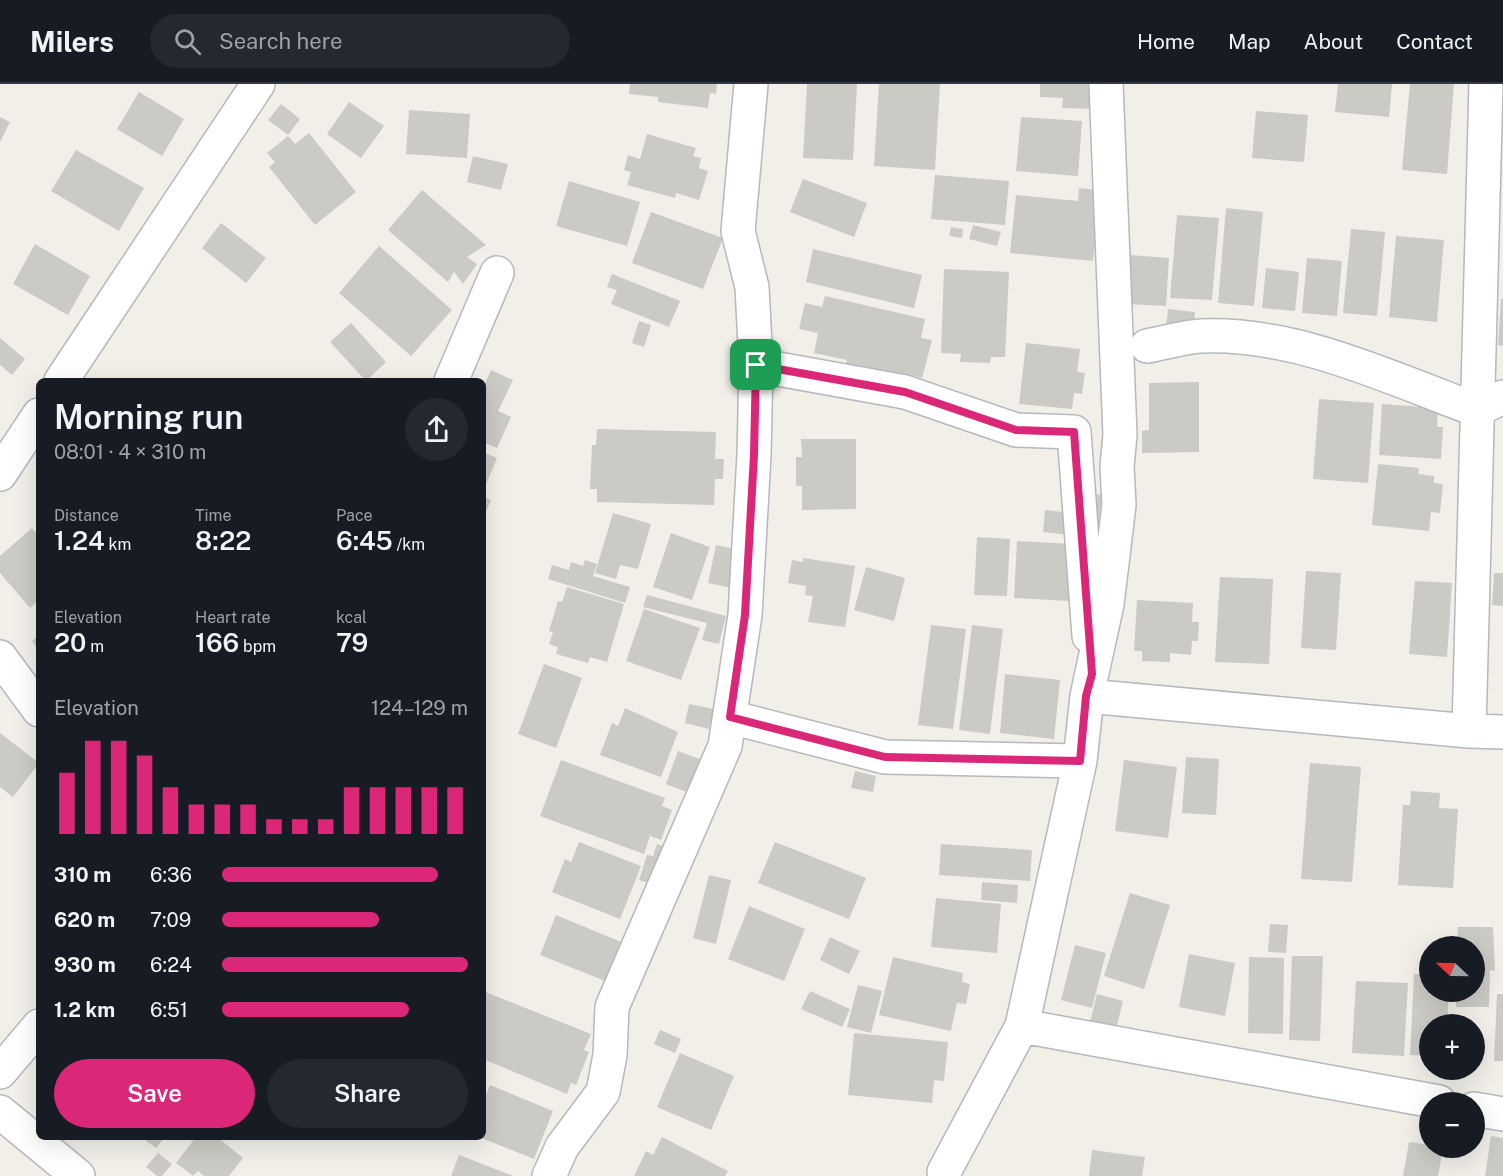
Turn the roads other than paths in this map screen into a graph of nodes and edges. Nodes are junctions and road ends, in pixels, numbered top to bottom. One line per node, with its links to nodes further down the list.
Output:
1 (258, 84): 8 (street)
2 (751, 84): 7 (street)
3 (1106, 84): 14 (street)
4 (1486, 84): 10 (street)
5 (497, 273): 9 (street)
6 (1147, 346): 10 (street)
7 (756, 365): 14 (street); 16 (street)
8 (63, 378)
9 (453, 378)
10 (1490, 404): 17 (street)
11 (36, 420): 12 (street)
12 (0, 474)
13 (0, 657): 15 (street)
14 (1089, 685): 17 (street); 19 (street)
15 (36, 706)
16 (730, 717): 19 (street); 29 (street)
17 (1469, 731): 18 (street)
18 (1503, 732)
19 (1080, 761): 20 (street)
20 (1022, 1026): 23 (street); 27 (street)
21 (36, 1030): 22 (street)
22 (0, 1072)
23 (1419, 1098)
24 (1485, 1111): 26 (street)
25 (0, 1112): 28 (street)
26 (1503, 1114)
27 (944, 1172)
28 (78, 1176)
29 (549, 1176)

